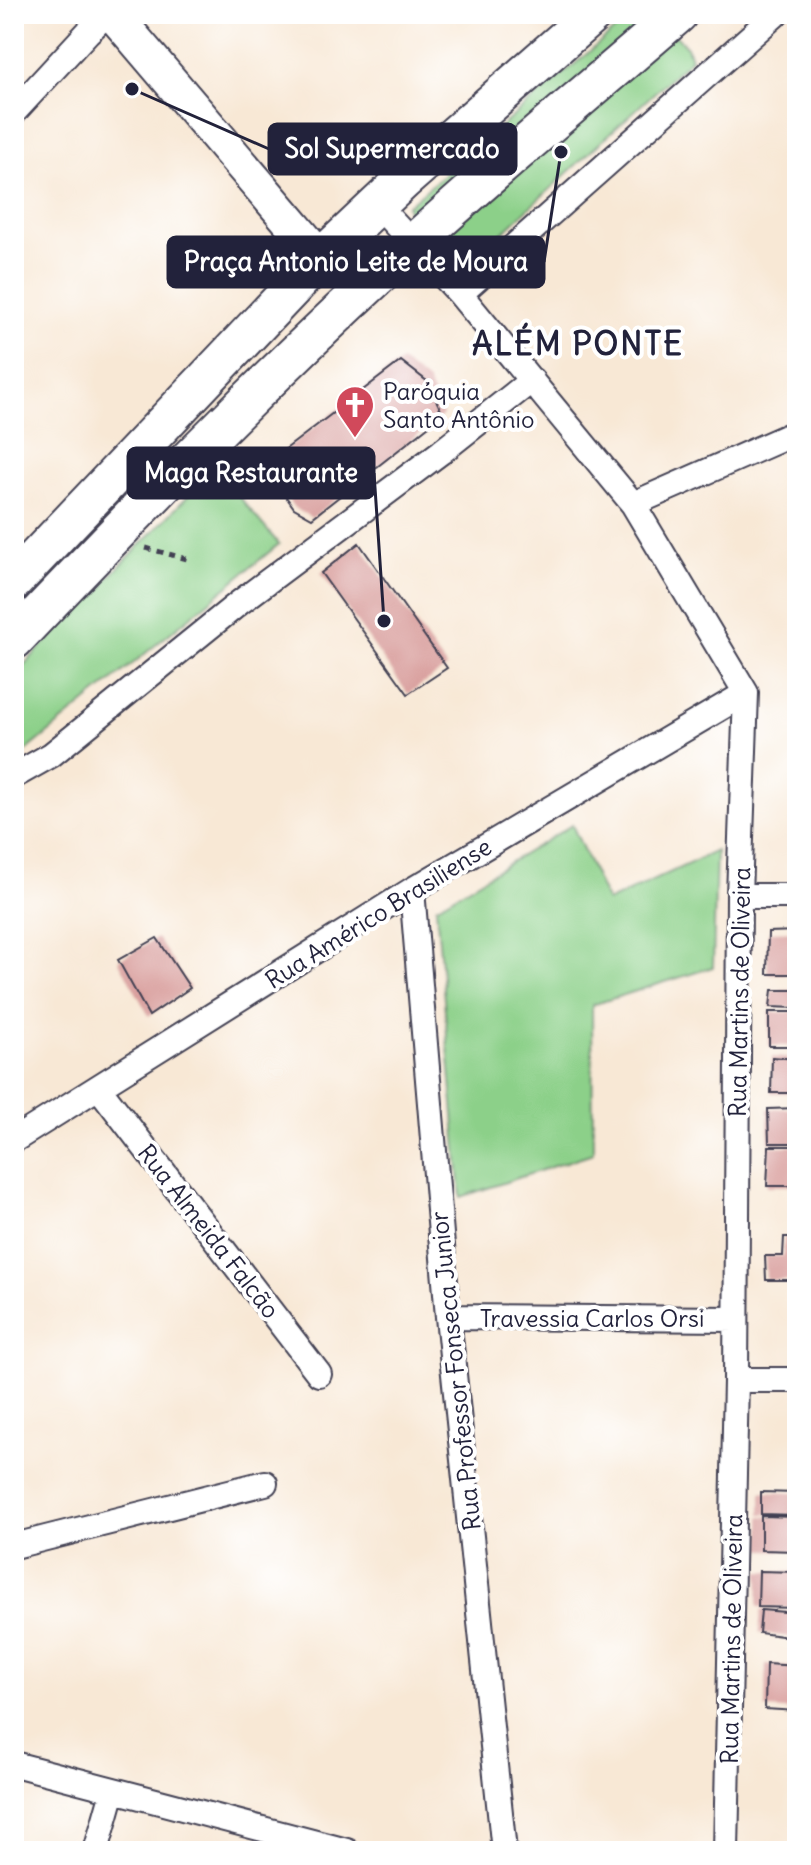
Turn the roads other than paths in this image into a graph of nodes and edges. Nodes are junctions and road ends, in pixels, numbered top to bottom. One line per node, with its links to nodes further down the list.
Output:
1 (110, 14): 5 (street); 8 (main road)
2 (593, 14): 6 (main road)
3 (678, 14): 7 (main road)
4 (776, 14): 9 (street)
5 (14, 112)
6 (378, 206): 7 (street); 8 (main road)
7 (414, 243): 9 (street); 12 (main road)
8 (321, 258): 12 (main road); 14 (main road)
9 (460, 294): 10 (street)
10 (532, 380): 13 (street); 17 (street)
11 (797, 432): 13 (street)
12 (164, 485): 15 (main road)
13 (633, 504): 16 (street)
14 (14, 581)
15 (14, 640)
16 (746, 693): 18 (street, Rua Américo Brasiliense); 19 (street, Rua Martins de Oliveira)
17 (14, 776)
18 (412, 890): 21 (street, Rua Américo Brasiliense); 23 (street, Rua Professor Fonseca Junior)
19 (739, 896): 20 (street); 24 (street, Rua Martins de Oliveira)
20 (797, 896)
21 (99, 1088): 22 (street, Rua Américo Brasiliense); 25 (street, Rua Almeida Falcão)
22 (14, 1140)
23 (448, 1317): 24 (street, Travessia Carlos Orsi); 34 (street, Rua Professor Fonseca Junior)
24 (736, 1319): 26 (street, Rua Martins de Oliveira)
25 (319, 1374)
26 (736, 1380): 27 (street); 35 (street, Rua Martins de Oliveira)
27 (797, 1380)
28 (265, 1483): 29 (street)
29 (14, 1546)
30 (15, 1760): 31 (street)
31 (113, 1791): 32 (street); 33 (street)
32 (96, 1851)
33 (347, 1851)
34 (504, 1851)
35 (726, 1851)

